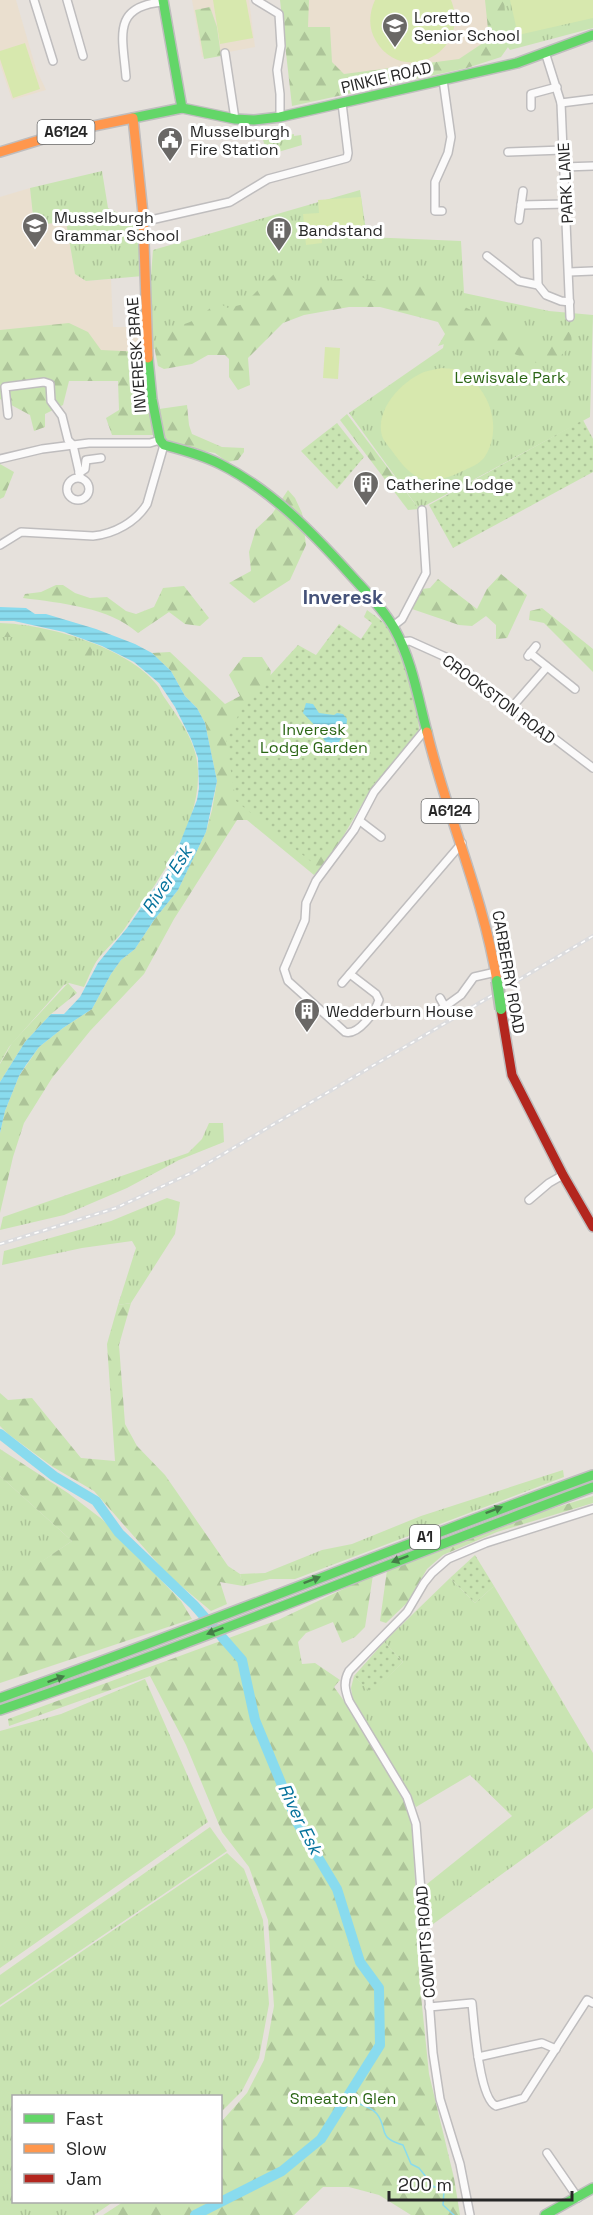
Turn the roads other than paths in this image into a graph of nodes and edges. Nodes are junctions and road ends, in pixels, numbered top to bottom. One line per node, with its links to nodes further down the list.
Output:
1 (34, 0): 9 (street)
2 (67, 0): 8 (street)
3 (256, 0): 18 (street)
4 (163, 1): 10 (street); 17 (main road)
5 (593, 35): 6 (main road, PINKIE ROAD)
6 (545, 52): 11 (main road, PINKIE ROAD); 12 (street, PARK LANE)
7 (225, 53): 20 (street)
8 (82, 56)
9 (53, 61)
10 (126, 77)
11 (443, 80): 14 (main road, PINKIE ROAD); 29 (street)
12 (557, 87): 15 (street, PARK LANE); 16 (street)
13 (593, 99): 15 (street)
14 (342, 103): 18 (main road, PINKIE ROAD); 31 (street)
15 (561, 103): 22 (street, PARK LANE)
16 (531, 107)
17 (182, 108): 19 (main road); 20 (main road, PINKIE ROAD)
18 (280, 117): 20 (main road, PINKIE ROAD)
19 (133, 118): 21 (main road, A6124); 31 (main road, INVERESK BRAE)
20 (235, 119)
21 (1, 148)
22 (563, 150): 23 (street); 25 (street, PARK LANE)
23 (508, 152)
24 (593, 166): 25 (street)
25 (564, 167): 27 (street, PARK LANE)
26 (523, 191): 28 (street)
27 (567, 204): 28 (street); 35 (street, PARK LANE)
28 (521, 205): 30 (street)
29 (442, 211)
30 (519, 220)
31 (142, 222): 40 (main road, INVERESK BRAE)
32 (537, 242): 36 (street)
33 (488, 256): 36 (street)
34 (593, 271): 35 (street)
35 (569, 272): 37 (street, PARK LANE)
36 (538, 285): 37 (street)
37 (570, 302): 38 (street, PARK LANE)
38 (570, 317)
39 (8, 415): 41 (street)
40 (162, 442): 41 (street); 45 (street); 46 (main road, A6124)
41 (73, 445): 42 (street); 43 (street)
42 (101, 458)
43 (0, 459)
44 (422, 510): 46 (street)
45 (0, 545)
46 (393, 626): 47 (main road, A6124)
47 (400, 642): 51 (street, CROOKSTON ROAD); 52 (main road, CARBERRY ROAD / A6124)
48 (536, 646): 49 (street)
49 (547, 667): 50 (street); 51 (street)
50 (575, 689)
51 (513, 706): 53 (street, CROOKSTON ROAD)
52 (426, 730): 54 (street); 56 (main road, CARBERRY ROAD / A6124)
53 (593, 768)
54 (360, 820): 55 (street); 57 (street)
55 (381, 837)
56 (462, 843): 57 (street); 58 (main road, CARBERRY ROAD / A6124)
57 (350, 974): 59 (street)
58 (496, 976): 61 (street); 63 (main road, CARBERRY ROAD / A6124, bridge)
59 (342, 983)
60 (440, 998): 61 (street)
61 (445, 1007): 62 (street)
62 (436, 1013)
63 (563, 1175): 64 (street); 65 (main road, CARBERRY ROAD / A6124)
64 (529, 1200)
65 (593, 1227)
66 (593, 1475): 69 (main road, A1, one-way to 66)
67 (593, 1487): 70 (main road, A1, one-way to 70)
68 (593, 1509): 72 (street, COWPITS ROAD)
69 (0, 1698)
70 (0, 1710)
71 (590, 2001): 73 (street)
72 (429, 2007): 74 (street); 78 (street, COWPITS ROAD)
73 (556, 2049): 74 (street); 74 (street)
74 (478, 2057)
75 (548, 2153): 77 (street)
76 (593, 2188): 77 (main road)
77 (578, 2198): 79 (main road)
78 (470, 2215)
79 (545, 2215)

